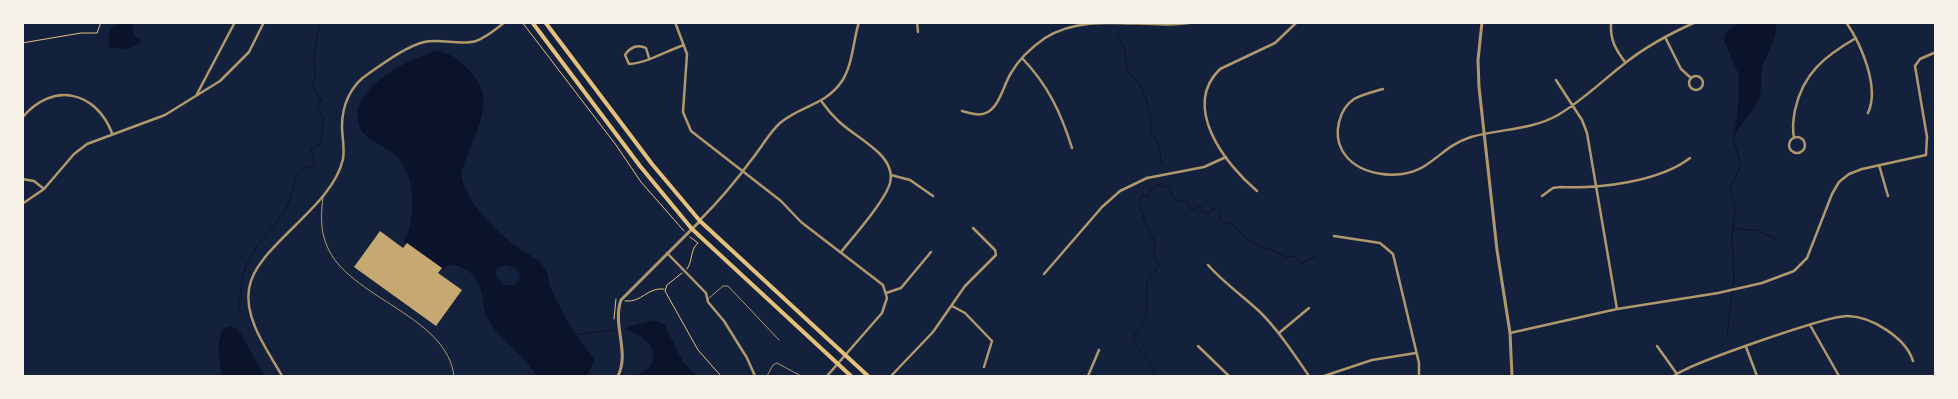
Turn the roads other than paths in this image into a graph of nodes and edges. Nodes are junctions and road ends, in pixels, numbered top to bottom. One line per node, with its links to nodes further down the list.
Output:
1 (235, 22): 26 (street)
2 (264, 22): 26 (street)
3 (505, 22): 45 (street)
4 (532, 22): 51 (main road)
5 (545, 22): 50 (main road)
6 (675, 22): 18 (street)
7 (859, 22): 27 (street)
8 (917, 22): 15 (street)
9 (1195, 22): 21 (street)
10 (1297, 22): 36 (street)
11 (1482, 22): 33 (street)
12 (1696, 22): 16 (street)
13 (1846, 22): 17 (street)
14 (1612, 24): 22 (street)
15 (918, 32)
16 (1665, 37): 22 (street); 23 (street)
17 (1856, 38): 30 (street); 34 (street)
18 (684, 45): 20 (street); 39 (street)
19 (1936, 52): 38 (street)
20 (649, 58): 20 (street)
21 (1022, 58): 29 (street); 35 (street)
22 (1625, 62): 28 (street)
23 (1691, 78): 23 (street)
24 (1556, 80): 28 (street)
25 (1383, 89): 33 (street)
26 (196, 95): 32 (street)
27 (822, 102): 39 (street); 40 (street)
28 (1573, 106): 33 (street); 42 (street)
29 (962, 111)
30 (1868, 113)
31 (22, 118): 32 (street)
32 (112, 134): 43 (street)
33 (1484, 134): 66 (street)
34 (1794, 138): 34 (street)
35 (1072, 148)
36 (1226, 157): 44 (street); 58 (street)
37 (1690, 158): 42 (street)
38 (1879, 165): 48 (street); 63 (street)
39 (743, 171): 50 (street); 54 (street)
40 (891, 175): 46 (street); 54 (street)
41 (22, 179): 43 (street)
42 (1597, 187): 47 (street); 63 (street)
43 (44, 189): 49 (street)
44 (1257, 191)
45 (323, 195): 78 (street); 79 (lane)
46 (933, 196)
47 (1542, 196)
48 (1888, 196)
49 (22, 204)
50 (700, 221): 51 (street); 73 (main road)
51 (692, 228): 56 (street); 75 (main road)
52 (973, 228): 61 (street)
53 (1334, 236): 72 (street)
54 (841, 252): 59 (street)
55 (931, 252): 59 (street)
56 (667, 253): 60 (street); 80 (street)
57 (1208, 265): 65 (street)
58 (1044, 274)
59 (886, 293): 73 (street)
60 (708, 300): 67 (lane); 81 (street)
61 (952, 306): 76 (street); 87 (street)
62 (1309, 308): 65 (street)
63 (1617, 309): 66 (street)
64 (1810, 325): 70 (street); 74 (street); 96 (street)
65 (1279, 334): 90 (street)
66 (1510, 334): 93 (street)
67 (779, 340)
68 (1198, 346): 89 (street)
69 (1657, 346): 77 (street)
70 (1746, 347): 77 (street); 95 (street)
71 (1099, 350): 88 (street)
72 (1416, 353): 91 (street); 92 (street)
73 (845, 356): 75 (street); 86 (main road)
74 (1913, 361)
75 (838, 365): 84 (street); 85 (main road)
76 (984, 368)
77 (1677, 374): 94 (street)
78 (282, 376)
79 (454, 376)
80 (618, 376)
81 (755, 376)
82 (767, 376): 83 (lane)
83 (801, 376)
84 (827, 376)
85 (850, 376)
86 (868, 376)
87 (892, 376)
88 (1089, 376)
89 (1229, 376)
90 (1309, 376)
91 (1324, 376)
92 (1419, 376)
93 (1512, 376)
94 (1674, 376)
95 (1757, 376)
96 (1839, 376)

